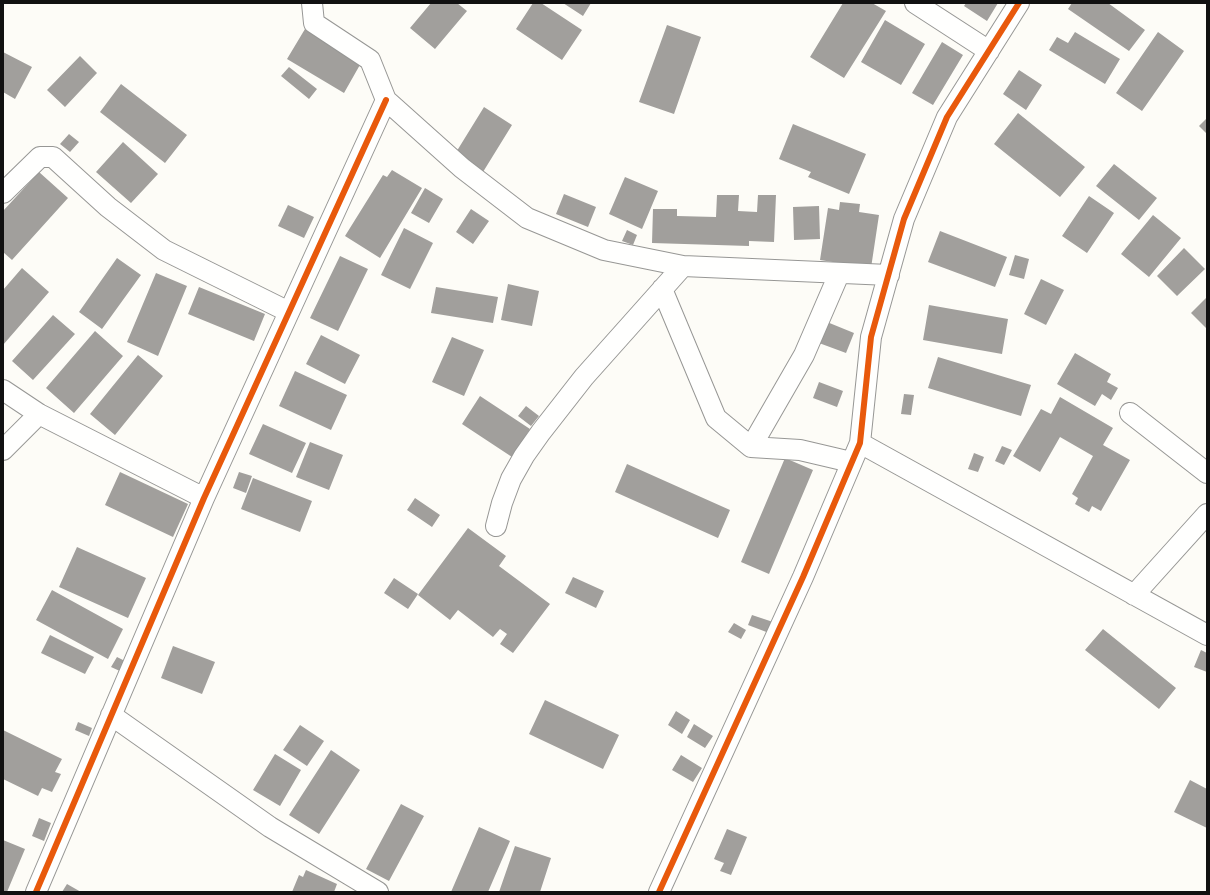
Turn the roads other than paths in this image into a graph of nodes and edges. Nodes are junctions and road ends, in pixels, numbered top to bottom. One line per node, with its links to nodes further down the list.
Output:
1 (312, 3): 5 (street)
2 (915, 3): 4 (street)
3 (1019, 3): 4 (street)
4 (989, 51): 9 (street)
5 (386, 100): 7 (street); 11 (street)
6 (3, 193): 11 (street)
7 (682, 266): 8 (street); 10 (street)
8 (839, 274): 9 (street); 16 (street)
9 (889, 276): 15 (street)
10 (662, 289): 16 (street); 22 (street)
11 (289, 312): 20 (street)
12 (3, 390): 14 (street)
13 (1130, 413): 19 (street)
14 (39, 414): 17 (street); 20 (street)
15 (860, 443): 18 (street); 23 (street)
16 (751, 447): 18 (street)
17 (3, 450)
18 (852, 462): 28 (street)
19 (1207, 473)
20 (204, 498): 25 (street)
21 (1207, 514): 23 (street)
22 (496, 526)
23 (1134, 595): 24 (street)
24 (1207, 635)
25 (111, 715): 26 (street); 27 (street)
26 (36, 892)
27 (378, 892)
28 (659, 892)

